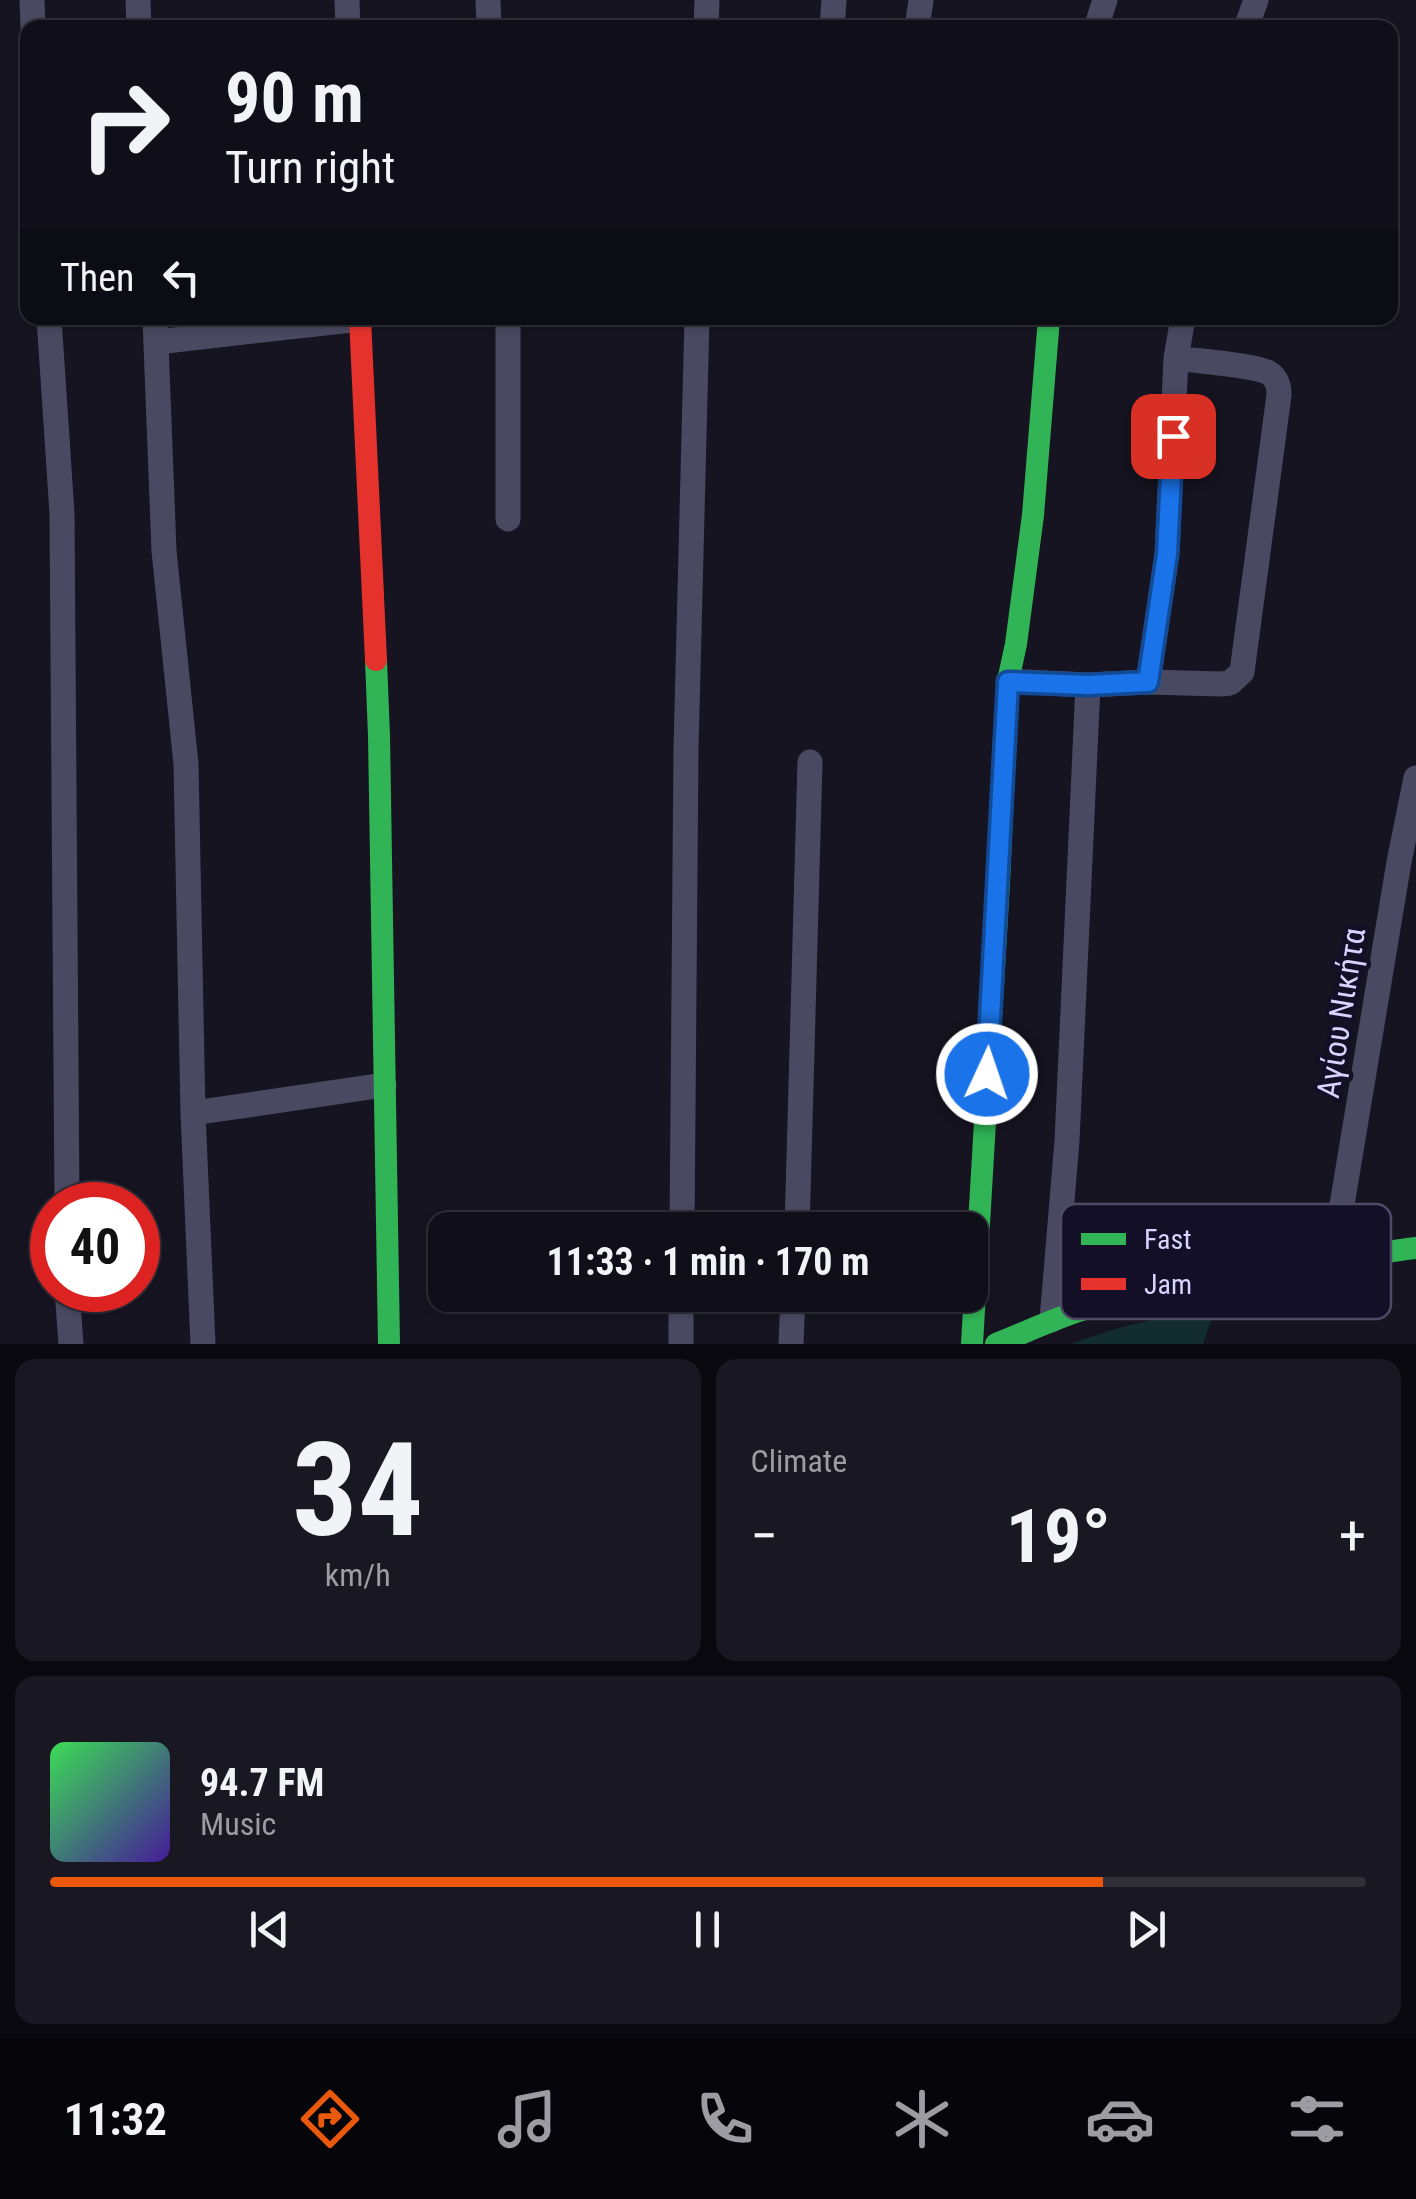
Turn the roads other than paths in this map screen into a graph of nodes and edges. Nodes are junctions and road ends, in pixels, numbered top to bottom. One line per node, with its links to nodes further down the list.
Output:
1 (49, 325): 18 (street)
2 (241, 325): 8 (street)
3 (360, 325): 16 (street)
4 (508, 325): 10 (street)
5 (697, 325): 22 (street)
6 (1047, 325): 11 (street)
7 (1182, 325): 9 (street)
8 (156, 330): 17 (street)
9 (1176, 358): 12 (street); 12 (street)
10 (508, 519)
11 (1008, 682): 13 (street); 36 (street)
12 (1148, 682): 13 (street)
13 (1088, 685): 19 (street)
14 (810, 762): 23 (street)
15 (1416, 778): 20 (street, Αγίου Νικήτα)
16 (384, 1085): 17 (street); 33 (street)
17 (193, 1112): 32 (street)
18 (67, 1182)
19 (1061, 1204)
20 (1343, 1204)
21 (1061, 1205): 30 (street)
22 (682, 1212)
23 (797, 1212)
24 (1416, 1248): 25 (street)
25 (1391, 1251)
26 (69, 1312): 31 (street)
27 (681, 1312): 34 (street)
28 (792, 1312): 35 (street)
29 (1061, 1317): 30 (street)
30 (1052, 1320): 37 (street)
31 (71, 1344)
32 (203, 1344)
33 (389, 1344)
34 (681, 1344)
35 (791, 1344)
36 (972, 1344)
37 (996, 1344)

